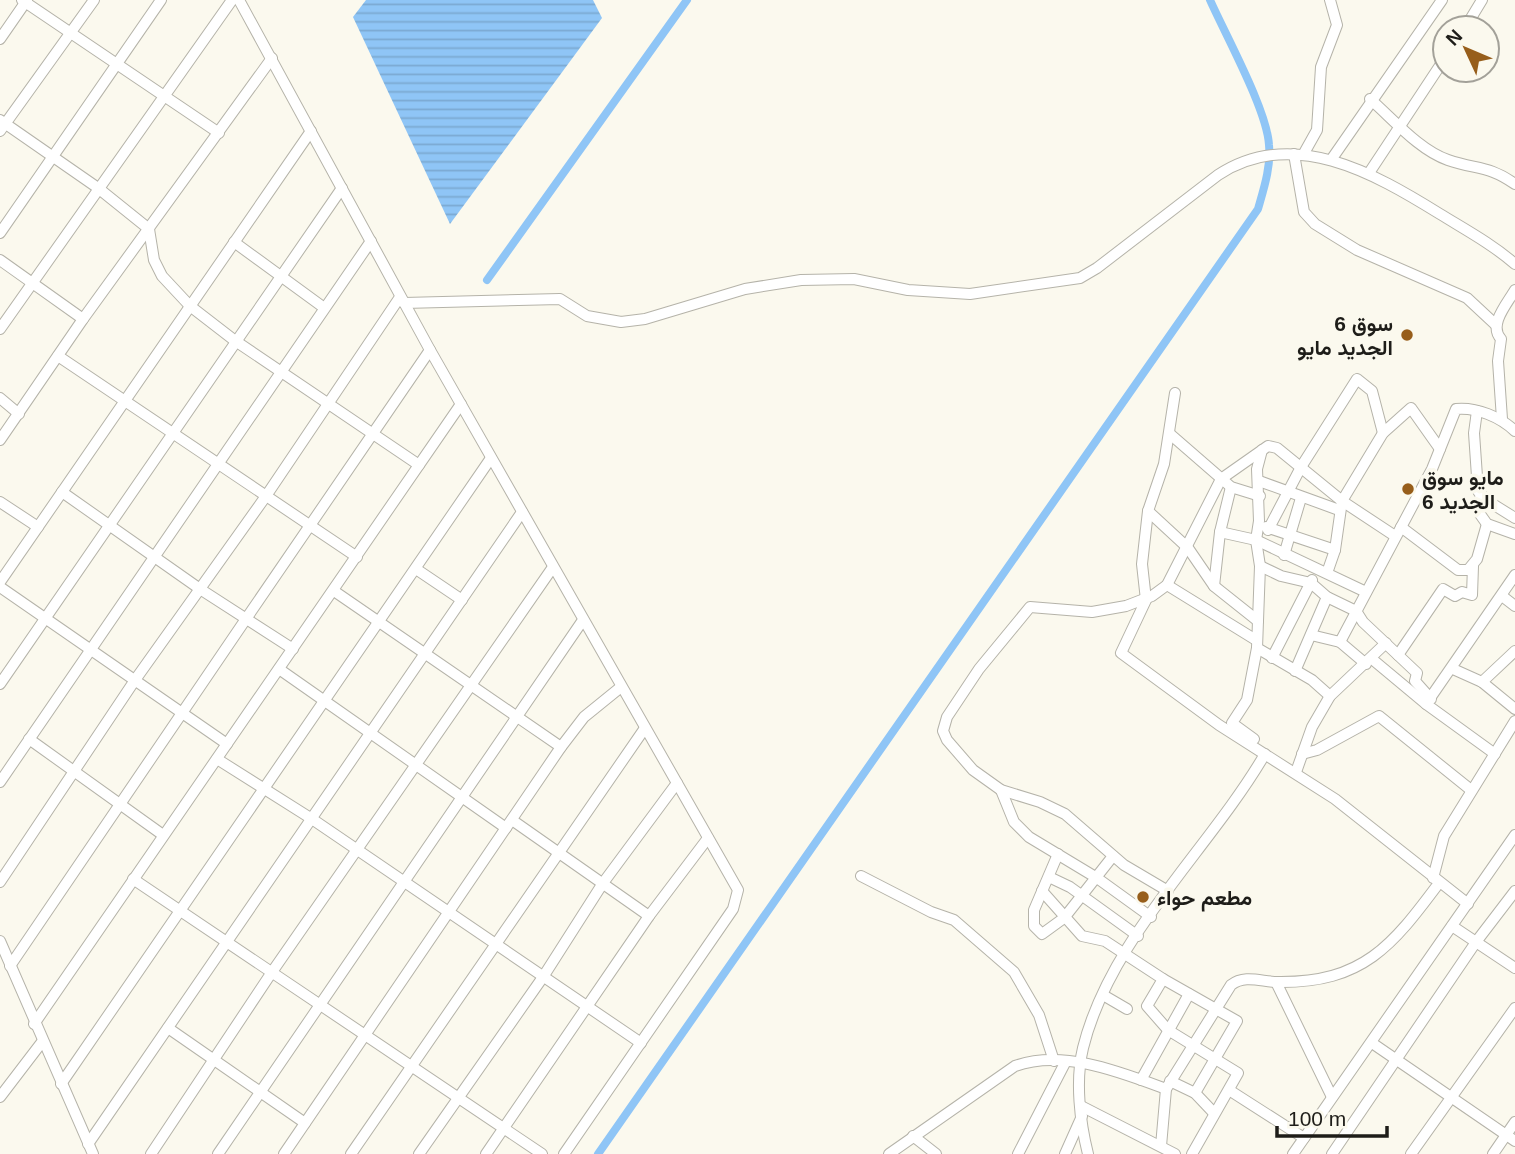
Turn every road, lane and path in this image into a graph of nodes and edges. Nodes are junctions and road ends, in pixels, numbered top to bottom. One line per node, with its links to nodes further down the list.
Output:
1 (94, 0): 8 (street)
2 (161, 0): 11 (street)
3 (232, 0): 13 (street)
4 (239, 0): 10 (street)
5 (1331, 0): 19 (street)
6 (1442, 0): 14 (street)
7 (25, 1): 8 (street); 9 (street)
8 (71, 33): 11 (street); 15 (street)
9 (0, 39)
10 (272, 58): 17 (street); 18 (street)
11 (117, 65): 13 (street); 20 (street)
12 (1431, 79): 16 (street)
13 (163, 94): 18 (street); 24 (street)
14 (1370, 99): 16 (street); 21 (street)
15 (2, 125): 20 (street)
16 (1400, 126): 22 (street); 23 (street)
17 (311, 131): 25 (street); 29 (street)
18 (219, 133): 26 (street)
19 (1299, 155): 21 (street); 35 (street); 39 (street)
20 (54, 157): 24 (street); 27 (street)
21 (1331, 160): 22 (street)
22 (1369, 173): 31 (street)
23 (1515, 184)
24 (99, 188): 26 (street); 33 (street)
25 (342, 188): 28 (street); 32 (street)
26 (149, 229): 36 (street); 38 (street)
27 (0, 233)
28 (370, 241): 35 (street); 37 (street)
29 (234, 242): 32 (street); 36 (street)
30 (0, 260): 33 (street)
31 (1515, 264)
32 (281, 274): 37 (street); 41 (street)
33 (33, 283): 38 (street); 40 (street)
34 (1515, 290): 39 (street)
35 (402, 300): 42 (street); 48 (street)
36 (190, 306): 41 (street); 47 (street)
37 (323, 307): 44 (street)
38 (83, 319): 43 (street)
39 (1496, 325): 52 (street)
40 (0, 329)
41 (234, 340): 44 (street); 53 (street)
42 (430, 350): 49 (street); 55 (street)
43 (58, 356): 47 (street); 51 (street)
44 (281, 371): 48 (street); 62 (street)
45 (1175, 393): 57 (street)
46 (0, 398): 51 (street)
47 (126, 402): 53 (street); 68 (street)
48 (327, 404): 55 (street); 71 (street)
49 (461, 404): 61 (street); 63 (street)
50 (1477, 411): 52 (street); 59 (street); 70 (street)
51 (19, 414): 58 (street)
52 (1502, 419): 54 (street)
53 (173, 430): 62 (street); 80 (street)
54 (1515, 431)
55 (373, 433): 63 (street); 82 (street)
56 (1382, 433): 59 (street); 64 (street); 75 (street)
57 (1170, 434): 65 (street); 76 (street)
58 (0, 440)
59 (1440, 449): 86 (street)
60 (1262, 450): 64 (street); 65 (street); 66 (street)
61 (491, 458): 77 (street); 98 (street)
62 (220, 463): 71 (street); 93 (street)
63 (419, 465): 94 (street)
64 (1301, 467): 69 (street); 75 (street)
65 (1221, 479): 67 (street); 90 (street)
66 (1259, 481): 69 (street); 72 (street)
67 (1231, 487): 72 (street); 85 (street)
68 (62, 492): 80 (street); 83 (street)
69 (1289, 492): 73 (street); 84 (street)
70 (1482, 495): 78 (street); 81 (street)
71 (266, 496): 82 (street); 106 (street)
72 (1260, 496): 79 (street)
73 (1301, 498): 75 (street); 87 (street)
74 (0, 502): 83 (street)
75 (1341, 506): 86 (street); 91 (street)
76 (1147, 511): 90 (street); 112 (street)
77 (522, 512): 97 (street); 111 (street)
78 (1515, 518)
79 (1259, 521): 84 (street); 89 (street)
80 (108, 523): 93 (street); 115 (street)
81 (1487, 524): 88 (street); 96 (street)
82 (310, 525): 94 (street); 116 (street)
83 (38, 527): 103 (street)
84 (1268, 530): 87 (street)
85 (1220, 532): 89 (street); 105 (street)
86 (1398, 532): 96 (street); 108 (street)
87 (1291, 534): 91 (street); 92 (street)
88 (1515, 534)
89 (1256, 540): 92 (street); 95 (street)
90 (1188, 548): 104 (street); 105 (street)
91 (1335, 551): 100 (street)
92 (1284, 555): 99 (street)
93 (157, 557): 106 (street); 125 (street)
94 (357, 557): 107 (street)
95 (1260, 566): 102 (street); 118 (street)
96 (1473, 566): 128 (street)
97 (553, 567): 117 (street); 137 (street)
98 (416, 569): 111 (street); 119 (street)
99 (1315, 569): 100 (street); 102 (street)
100 (1327, 573): 108 (street)
101 (1515, 575): 109 (street)
102 (1311, 583): 110 (street); 129 (street)
103 (0, 584): 115 (street)
104 (1167, 585): 112 (street); 123 (street)
105 (1214, 586): 118 (street)
106 (201, 589): 116 (street); 134 (street)
107 (334, 591): 119 (street); 124 (street)
108 (1366, 592): 114 (street)
109 (1502, 596): 113 (street); 132 (street)
110 (1327, 597): 114 (street); 120 (street)
111 (462, 600): 127 (street)
112 (1146, 600): 151 (street); 161 (street)
113 (1515, 606)
114 (1356, 611): 121 (street); 122 (street)
115 (45, 618): 125 (street); 136 (street)
116 (247, 620): 124 (street); 143 (street)
117 (583, 620): 138 (street); 144 (street)
118 (1258, 621): 123 (street)
119 (380, 622): 127 (street); 140 (street)
120 (1311, 635): 121 (street); 133 (street)
121 (1340, 642): 130 (street)
122 (1385, 643): 128 (street); 130 (street)
123 (1256, 644): 129 (street); 151 (street)
124 (293, 649): 131 (street)
125 (89, 650): 134 (street); 148 (street)
126 (1515, 651): 135 (street)
127 (425, 655): 137 (street); 147 (street)
128 (1398, 655): 141 (street)
129 (1272, 658): 133 (street)
130 (1369, 661): 139 (street); 141 (street)
131 (279, 669): 140 (street); 149 (street)
132 (1453, 669): 135 (street); 141 (street)
133 (1295, 671): 139 (street)
134 (135, 680): 143 (street); 156 (street)
135 (1482, 682): 142 (street)
136 (0, 684)
137 (470, 685): 144 (street); 155 (street)
138 (621, 687): 146 (street); 150 (street)
139 (1331, 696): 152 (street)
140 (325, 702): 147 (street); 160 (street)
141 (1428, 702): 153 (street)
142 (1515, 709)
143 (180, 711): 149 (street); 164 (street)
144 (515, 716): 150 (street); 163 (street)
145 (1515, 722): 153 (street)
146 (645, 728): 159 (street); 171 (street)
147 (370, 734): 155 (street); 165 (street)
148 (29, 739): 156 (street); 158 (street)
149 (228, 744): 154 (street)
150 (561, 747): 166 (street)
151 (1265, 754): 157 (street); 183 (street)
152 (1302, 754): 157 (street); 162 (street)
153 (1495, 754): 162 (street)
154 (217, 759): 160 (street); 167 (street)
155 (417, 767): 163 (street); 170 (street)
156 (73, 772): 164 (street); 179 (street)
157 (1296, 772): 178 (street)
158 (0, 782)
159 (677, 783): 169 (street); 180 (street)
160 (264, 790): 165 (street); 187 (street)
161 (1001, 790): 172 (street); 173 (street)
162 (1471, 790): 178 (street)
163 (463, 797): 166 (street); 181 (street)
164 (119, 806): 167 (street); 199 (street)
165 (312, 819): 170 (street); 195 (street)
166 (509, 824): 171 (street); 188 (street)
167 (163, 835): 177 (street)
168 (1515, 835): 186 (street)
169 (708, 838): 189 (street); 217 (street)
170 (357, 852): 181 (street); 201 (street)
171 (558, 854): 180 (street); 197 (street)
172 (1058, 854): 175 (street); 176 (street)
173 (1113, 856): 176 (street); 183 (street)
174 (861, 876): 223 (street)
175 (1049, 877): 182 (street); 185 (street)
176 (1097, 878): 185 (street); 190 (street)
177 (133, 879): 187 (street); 212 (street)
178 (1436, 880): 186 (street); 204 (street)
179 (0, 882)
180 (603, 883): 189 (street); 202 (street)
181 (403, 884): 188 (street); 207 (street)
182 (1042, 891): 191 (street); 191 (street)
183 (1168, 891): 190 (street)
184 (1515, 891): 196 (street)
185 (1081, 896): 191 (street); 193 (street)
186 (1468, 904): 192 (street)
187 (180, 910): 195 (street); 227 (street)
188 (449, 914): 197 (street); 215 (street)
189 (649, 916): 208 (street)
190 (1151, 917): 193 (street)
191 (1063, 918): 198 (street)
192 (1452, 926): 196 (street); 218 (street)
193 (1138, 936): 198 (street)
194 (0, 941): 199 (street)
195 (227, 941): 201 (street); 213 (street)
196 (1476, 942): 200 (street); 221 (street)
197 (496, 945): 202 (street); 225 (street)
198 (1125, 954): 203 (street); 206 (street)
199 (10, 966): 212 (street)
200 (1515, 968)
201 (272, 971): 207 (street); 222 (street)
202 (543, 977): 208 (street); 233 (street)
203 (1163, 979): 205 (street); 214 (street)
204 (1276, 982): 210 (street); 234 (street)
205 (1189, 994): 210 (street); 214 (street)
206 (1103, 995): 209 (street); 224 (street)
207 (319, 1003): 215 (street); 230 (street)
208 (586, 1007): 217 (street); 240 (street)
209 (1127, 1009)
210 (1216, 1009): 219 (street); 220 (street)
211 (1515, 1009): 235 (street)
212 (34, 1024): 216 (street)
213 (169, 1028): 222 (street); 245 (street)
214 (1168, 1030): 219 (street); 226 (street)
215 (365, 1035): 225 (street); 239 (street)
216 (42, 1042): 227 (street); 232 (street)
217 (641, 1043): 253 (street)
218 (1372, 1043): 221 (street); 234 (street)
219 (1193, 1045): 220 (street); 228 (street)
220 (1217, 1059): 229 (street); 231 (street)
221 (1396, 1059): 235 (street); 262 (street)
222 (215, 1060): 230 (street); 247 (street)
223 (1060, 1061): 224 (street); 241 (street); 256 (street)
224 (1080, 1063): 226 (street); 236 (street)
225 (411, 1066): 233 (street); 249 (street)
226 (1141, 1080): 228 (street)
227 (61, 1084): 245 (street)
228 (1168, 1085): 231 (street); 244 (street)
229 (1229, 1090): 237 (street); 242 (street)
230 (261, 1092): 239 (street); 248 (street)
231 (1195, 1093): 237 (street)
232 (0, 1097)
233 (458, 1097): 240 (street); 250 (street)
234 (1332, 1097): 242 (street)
235 (1452, 1097): 243 (street); 263 (street)
236 (1081, 1111): 244 (street); 257 (street); 258 (street)
237 (1213, 1112): 260 (street)
238 (1515, 1122): 243 (street)
239 (305, 1123): 246 (street)
240 (504, 1127): 251 (street); 252 (street)
241 (913, 1136): 254 (street); 255 (street)
242 (1304, 1138): 261 (street)
243 (1511, 1138): 264 (street)
244 (1161, 1146): 259 (street)
245 (90, 1149)
246 (290, 1152)
247 (150, 1154)
248 (218, 1154)
249 (351, 1154)
250 (419, 1154)
251 (486, 1154)
252 (542, 1154)
253 (564, 1154)
254 (889, 1154)
255 (936, 1154)
256 (1018, 1154)
257 (1065, 1154)
258 (1088, 1154)
259 (1175, 1154)
260 (1192, 1154)
261 (1293, 1154)
262 (1332, 1154)
263 (1412, 1154)
264 (1493, 1154)

